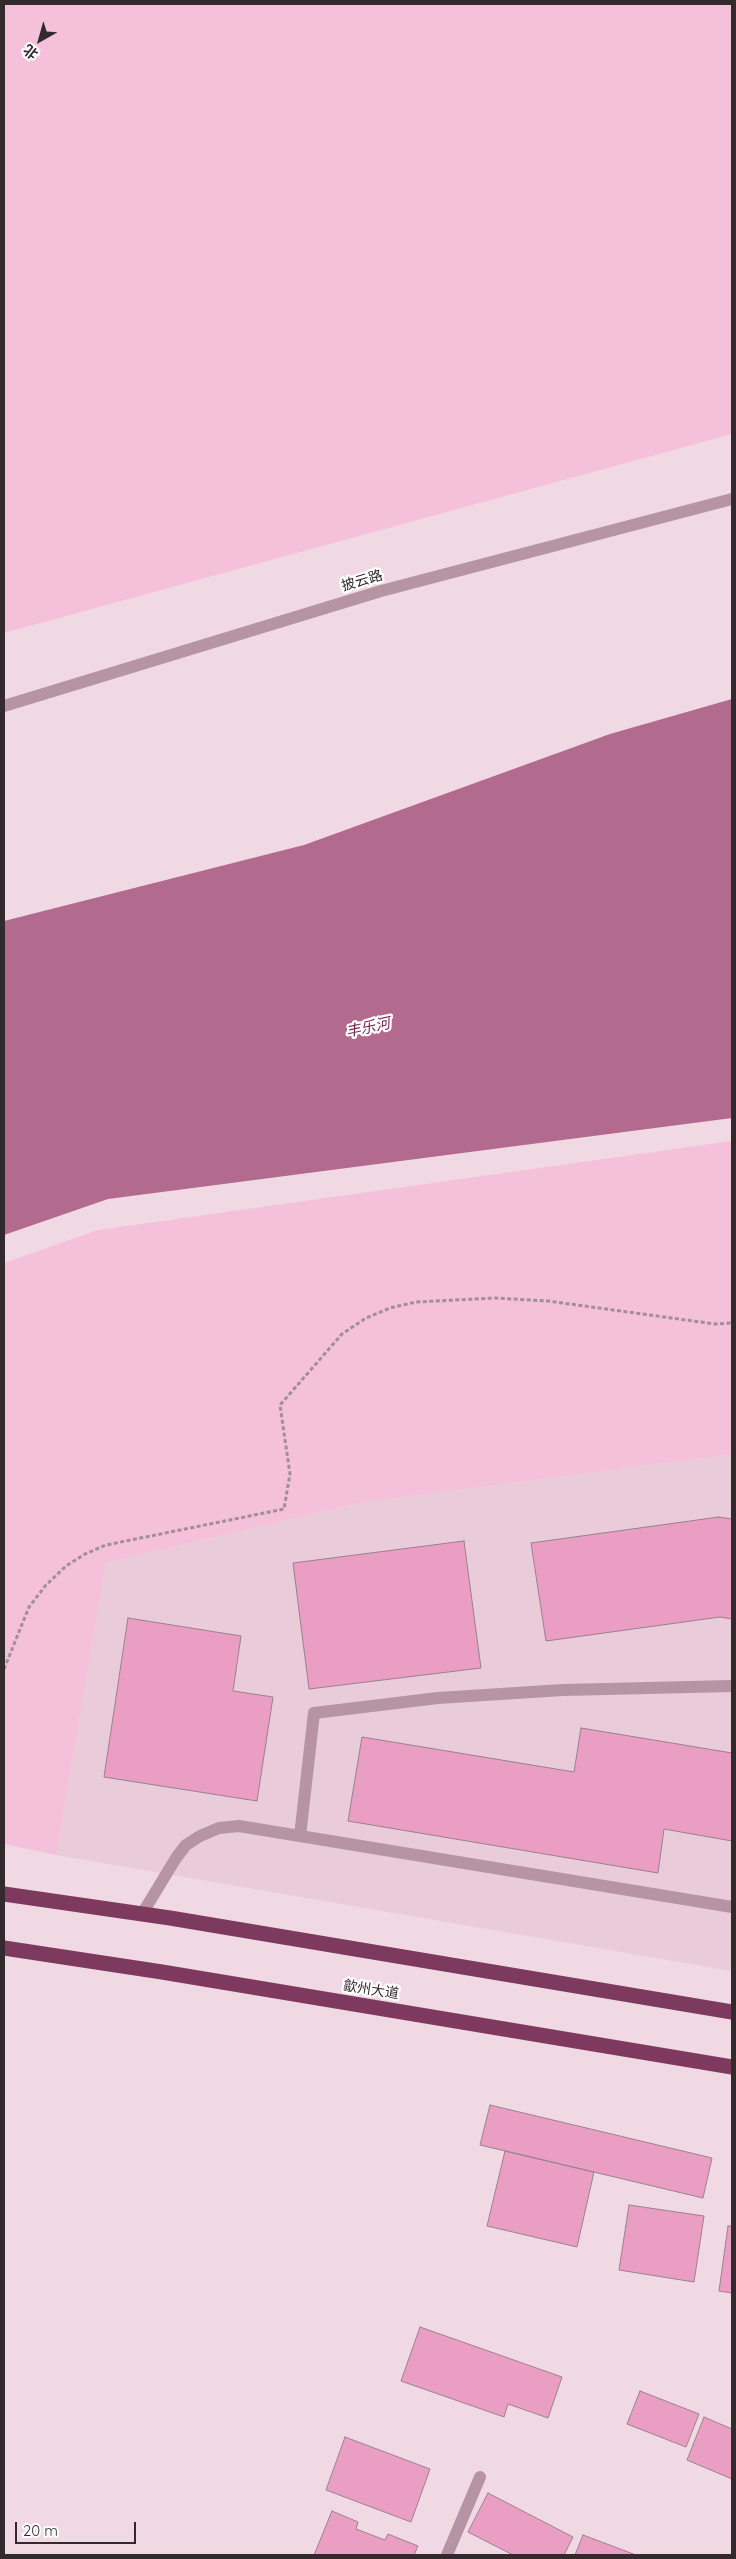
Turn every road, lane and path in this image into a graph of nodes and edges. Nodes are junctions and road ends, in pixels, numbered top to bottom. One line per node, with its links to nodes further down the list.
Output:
1 (732, 499): 2 (street, 披云路)
2 (4, 706)
3 (732, 1323): 4 (path)
4 (4, 1668)
5 (732, 1686): 6 (street)
6 (300, 1836): 8 (street); 9 (street)
7 (4, 1894): 9 (highway)
8 (732, 1907)
9 (142, 1914): 11 (highway)
10 (4, 1948): 12 (highway, 歙州大道)
11 (732, 2012)
12 (732, 2067)
13 (480, 2477): 14 (street)
14 (447, 2555)

